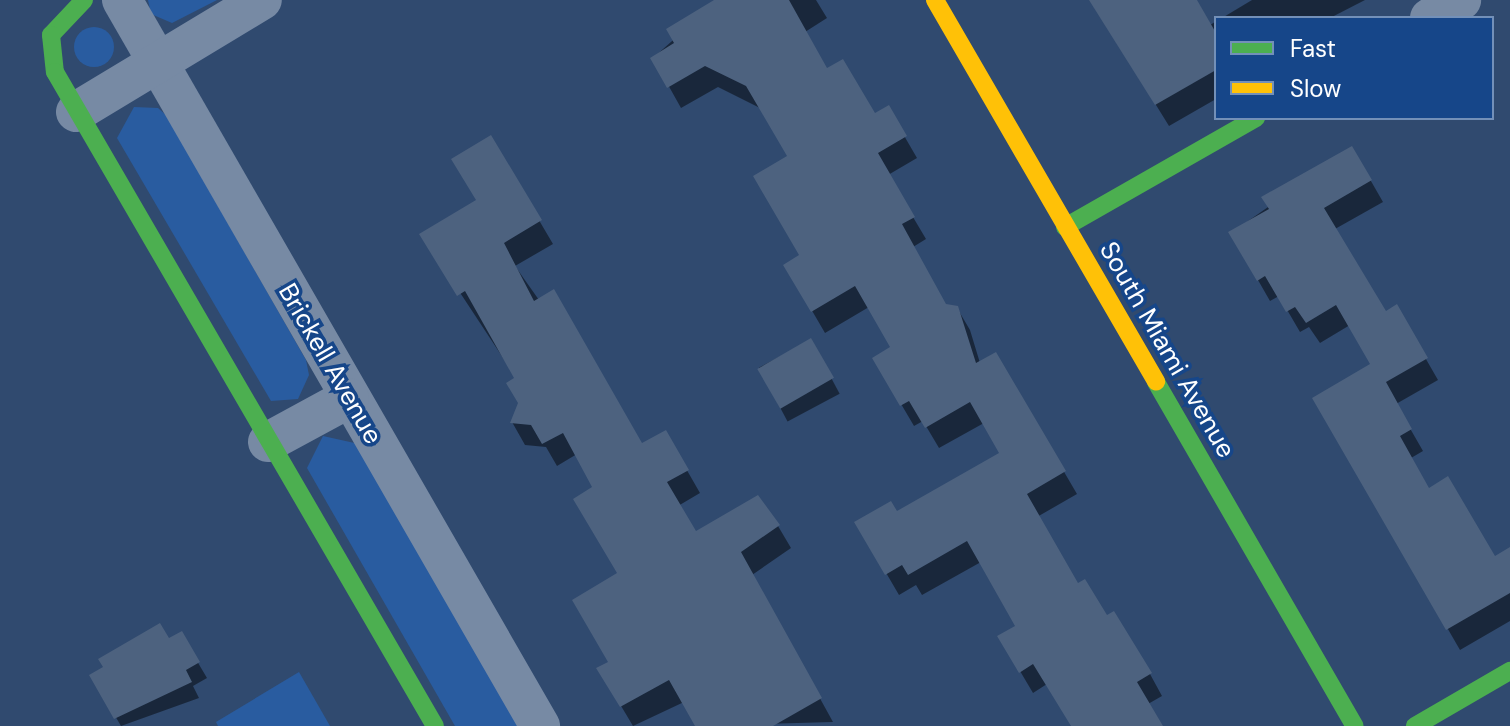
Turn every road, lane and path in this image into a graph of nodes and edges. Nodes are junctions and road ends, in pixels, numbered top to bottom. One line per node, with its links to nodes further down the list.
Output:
1 (84, 0): 8 (street)
2 (122, 0): 7 (street, Brickell Avenue)
3 (262, 0): 7 (street)
4 (935, 0): 10 (street, South Miami Avenue)
5 (1461, 0): 6 (street)
6 (1433, 16)
7 (158, 60): 8 (street); 11 (street, Brickell Avenue)
8 (76, 112): 12 (street)
9 (1252, 120): 10 (street)
10 (1065, 227): 16 (street, South Miami Avenue)
11 (349, 398): 12 (street); 15 (street, Brickell Avenue)
12 (268, 442): 14 (street)
13 (1510, 671): 17 (street)
14 (435, 726)
15 (540, 726)
16 (1355, 726)
17 (1415, 726)

